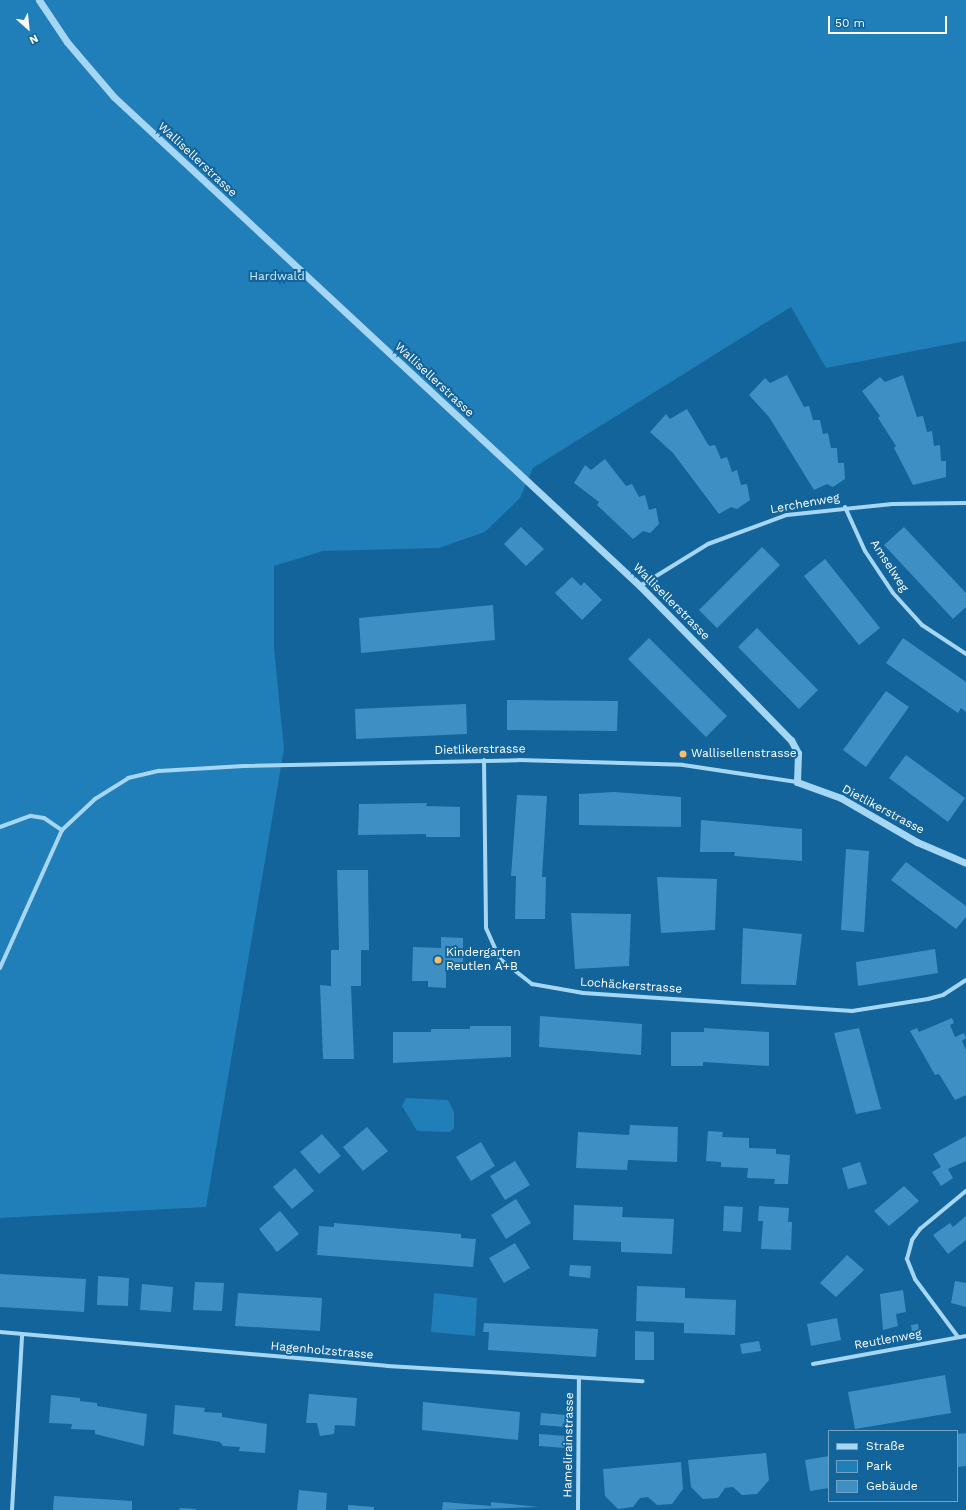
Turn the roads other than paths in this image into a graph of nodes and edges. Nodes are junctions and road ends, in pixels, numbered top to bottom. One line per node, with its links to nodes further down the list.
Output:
1 (39, 0): 4 (street, Wallisellerstrasse)
2 (966, 503): 3 (street, Lerchenweg)
3 (845, 508): 4 (street, Lerchenweg); 5 (street, Amselweg)
4 (640, 586): 7 (street, Wallisellerstrasse)
5 (966, 654)
6 (484, 760): 7 (street, Dietlikerstrasse); 9 (street, Dietlikerstrasse); 12 (street, Lochäckerstrasse)
7 (797, 782): 10 (street, Dietlikerstrasse)
8 (0, 827): 9 (street)
9 (62, 830): 11 (street)
10 (966, 862)
11 (0, 968)
12 (966, 980)
13 (966, 1191): 17 (street)
14 (0, 1332): 15 (street, Hagenholzstrasse)
15 (22, 1335): 19 (street, Hagenholzstrasse); 21 (street)
16 (966, 1336): 17 (street, Reutlenweg)
17 (958, 1338): 18 (street, Reutlenweg)
18 (813, 1364)
19 (580, 1379): 20 (street, Hagenholzstrasse); 22 (street, Hamelirainstrasse)
20 (644, 1381)
21 (12, 1510)
22 (578, 1510)

